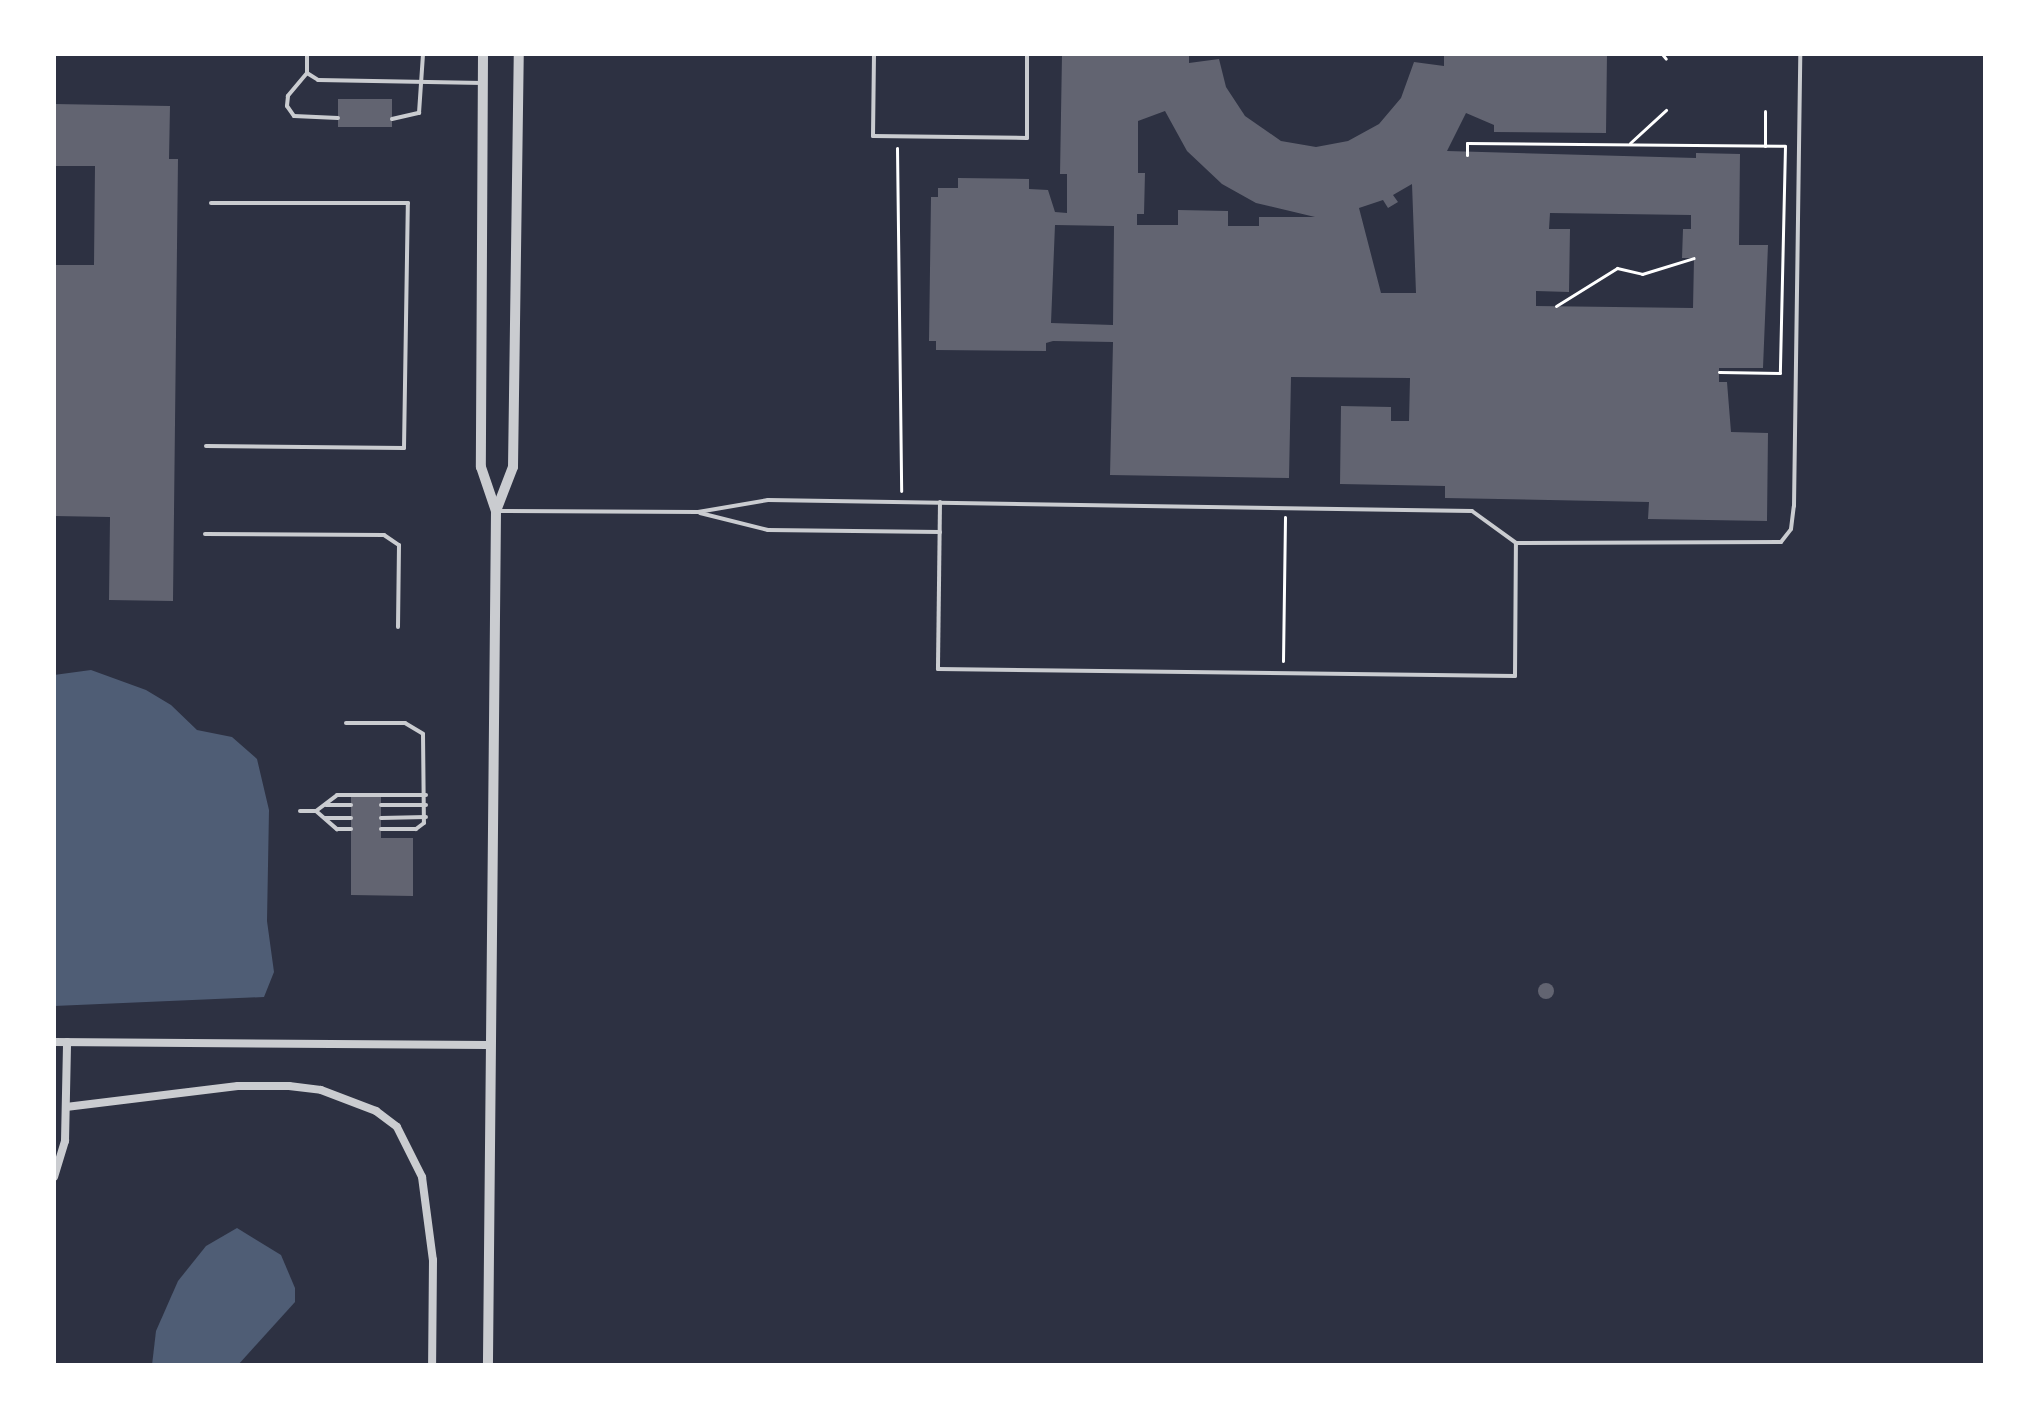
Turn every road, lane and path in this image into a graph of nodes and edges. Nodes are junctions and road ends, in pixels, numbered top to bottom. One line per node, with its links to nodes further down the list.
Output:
1 (307, 54): 10 (lane)
2 (423, 54): 11 (lane)
3 (483, 54): 12 (street)
4 (519, 54): 29 (street)
5 (874, 54): 17 (lane)
6 (1027, 54): 17 (lane)
7 (1662, 54): 9 (path)
8 (1800, 54): 33 (lane)
9 (1666, 59)
10 (307, 73): 11 (lane); 15 (lane)
11 (422, 81): 12 (lane); 16 (lane)
12 (483, 83): 29 (street)
13 (1666, 110): 18 (path)
14 (1765, 111): 19 (path)
15 (338, 118)
16 (392, 119)
17 (897, 137): 26 (path)
18 (1629, 144): 19 (path); 20 (path)
19 (1765, 146): 24 (path)
20 (1467, 155)
21 (211, 203): 25 (lane)
22 (1694, 258): 23 (path)
23 (1556, 306)
24 (1719, 372)
25 (206, 446)
26 (900, 502): 27 (lane); 30 (lane)
27 (940, 502): 28 (lane); 31 (lane)
28 (1285, 508): 33 (lane); 35 (path)
29 (496, 511): 30 (lane); 52 (street)
30 (698, 512): 31 (lane)
31 (940, 532): 35 (lane)
32 (205, 534): 34 (lane)
33 (1516, 543): 35 (lane)
34 (398, 627)
35 (1283, 673)
36 (346, 723): 37 (lane)
37 (426, 795): 38 (lane); 41 (lane)
38 (324, 805): 39 (lane); 43 (lane)
39 (351, 805)
40 (381, 805): 41 (lane)
41 (426, 805): 44 (lane)
42 (300, 811): 43 (lane)
43 (316, 811): 45 (lane)
44 (426, 817): 47 (lane); 49 (lane)
45 (324, 818): 46 (lane); 48 (lane)
46 (351, 818)
47 (381, 818)
48 (351, 829)
49 (381, 829)
50 (54, 1042): 51 (street)
51 (67, 1042): 52 (street); 53 (street)
52 (488, 1045): 56 (street)
53 (66, 1107): 54 (street); 55 (street)
54 (54, 1177)
55 (432, 1365)
56 (488, 1365)

